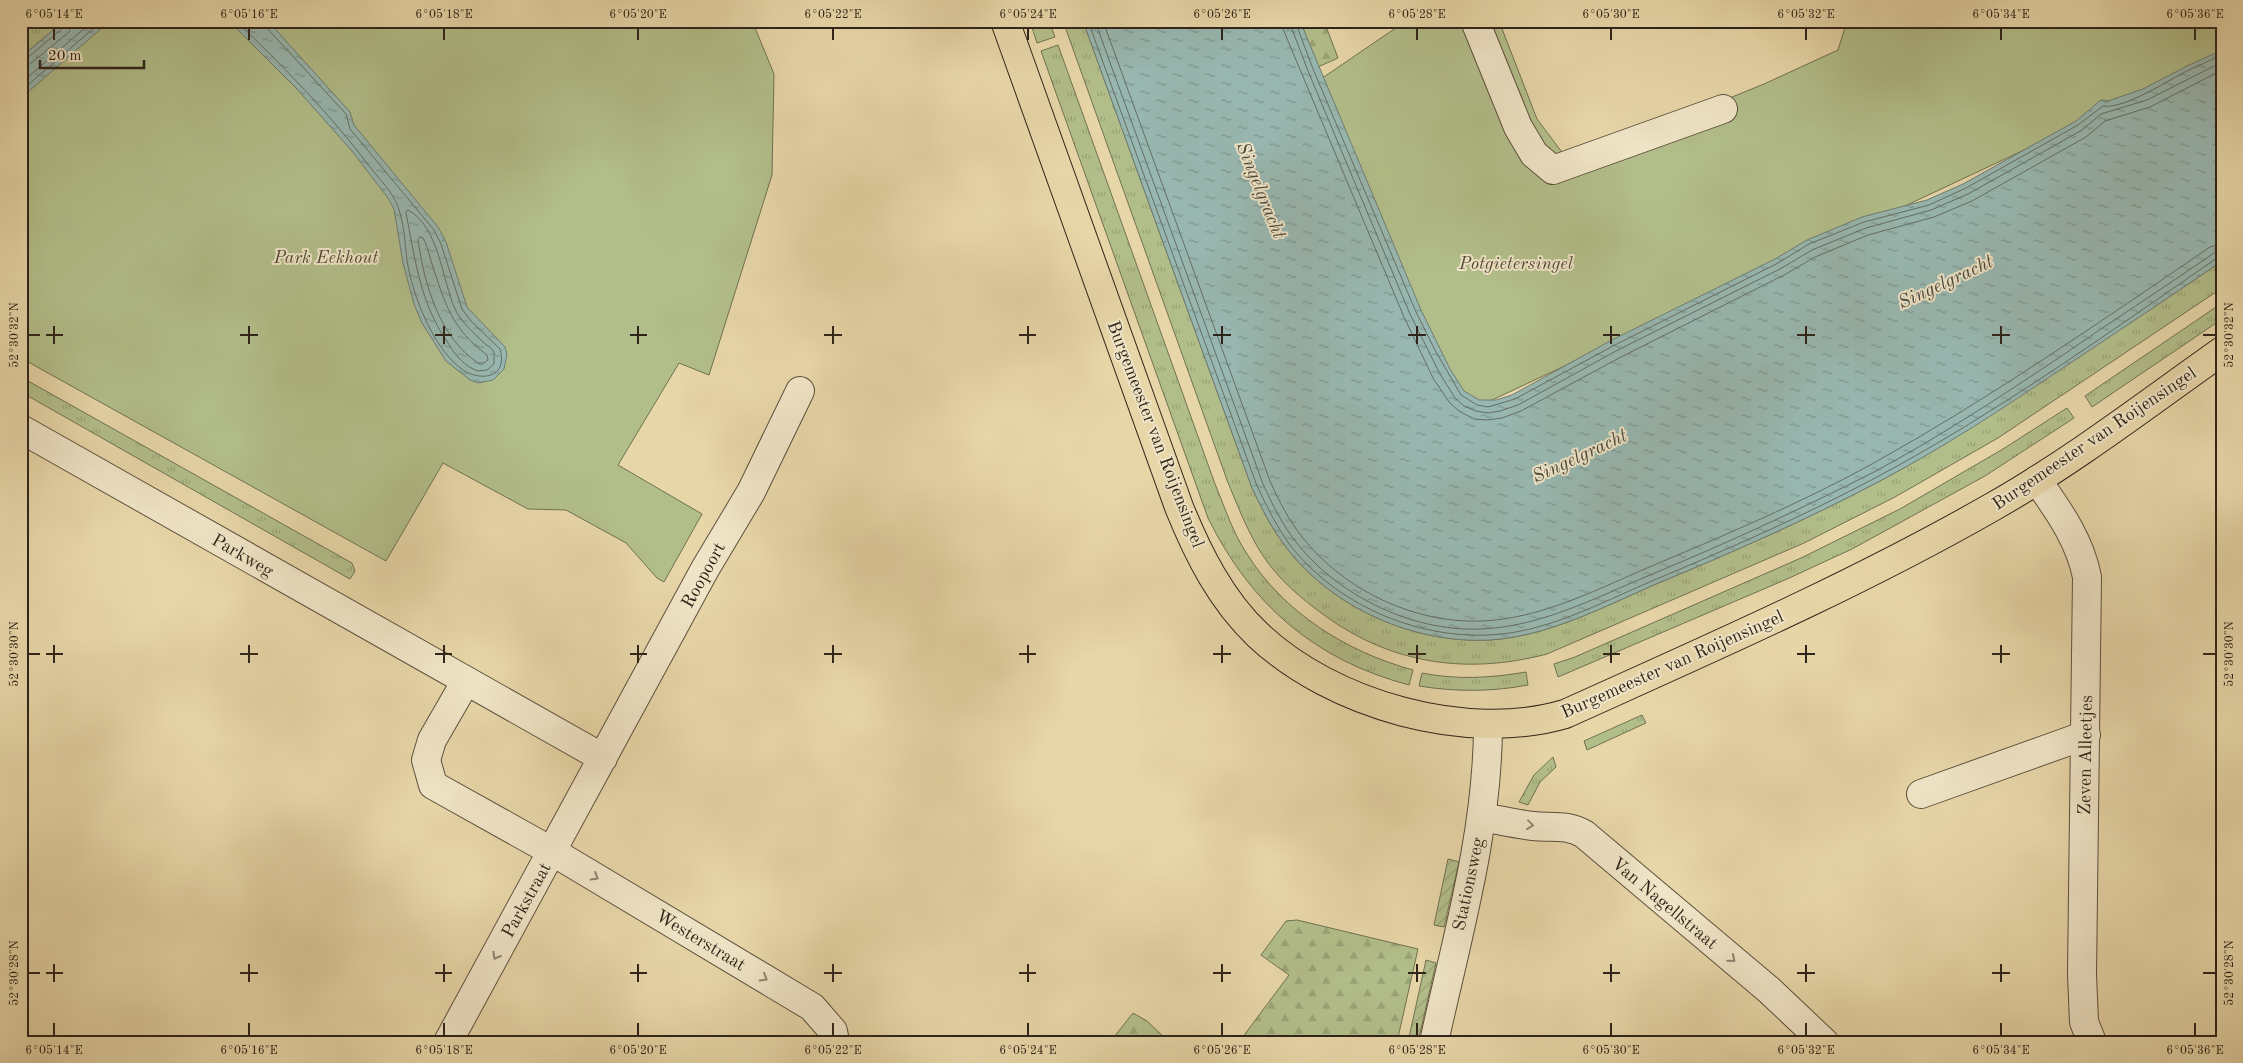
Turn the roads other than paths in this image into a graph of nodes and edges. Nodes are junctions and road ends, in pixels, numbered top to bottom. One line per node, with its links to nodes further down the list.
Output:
1 (1005, 21): 9 (main road, Burgemeester van Roijensingel)
2 (1475, 21): 3 (street)
3 (1723, 109)
4 (2222, 351): 7 (main road, Burgemeester van Roijensingel)
5 (800, 391): 11 (street, Roopoort)
6 (21, 429): 8 (street, Parkweg)
7 (2037, 480): 9 (main road, Burgemeester van Roijensingel); 10 (street, Zeven Alleetjes)
8 (466, 681): 11 (street, Parkweg); 14 (street)
9 (1488, 724): 13 (street, Stationsweg)
10 (2086, 735): 12 (street); 19 (street, Zeven Alleetjes)
11 (603, 758): 14 (street, Parkstraat)
12 (1921, 794)
13 (1482, 817): 17 (street, Stationsweg); 18 (street, Van Nagellstraat, one-way to 18)
14 (553, 852): 15 (street, Parkstraat, one-way to 15); 16 (street, Westerstraat, one-way to 16)
15 (448, 1042)
16 (835, 1042)
17 (1434, 1042)
18 (1824, 1042)
19 (2092, 1042)

